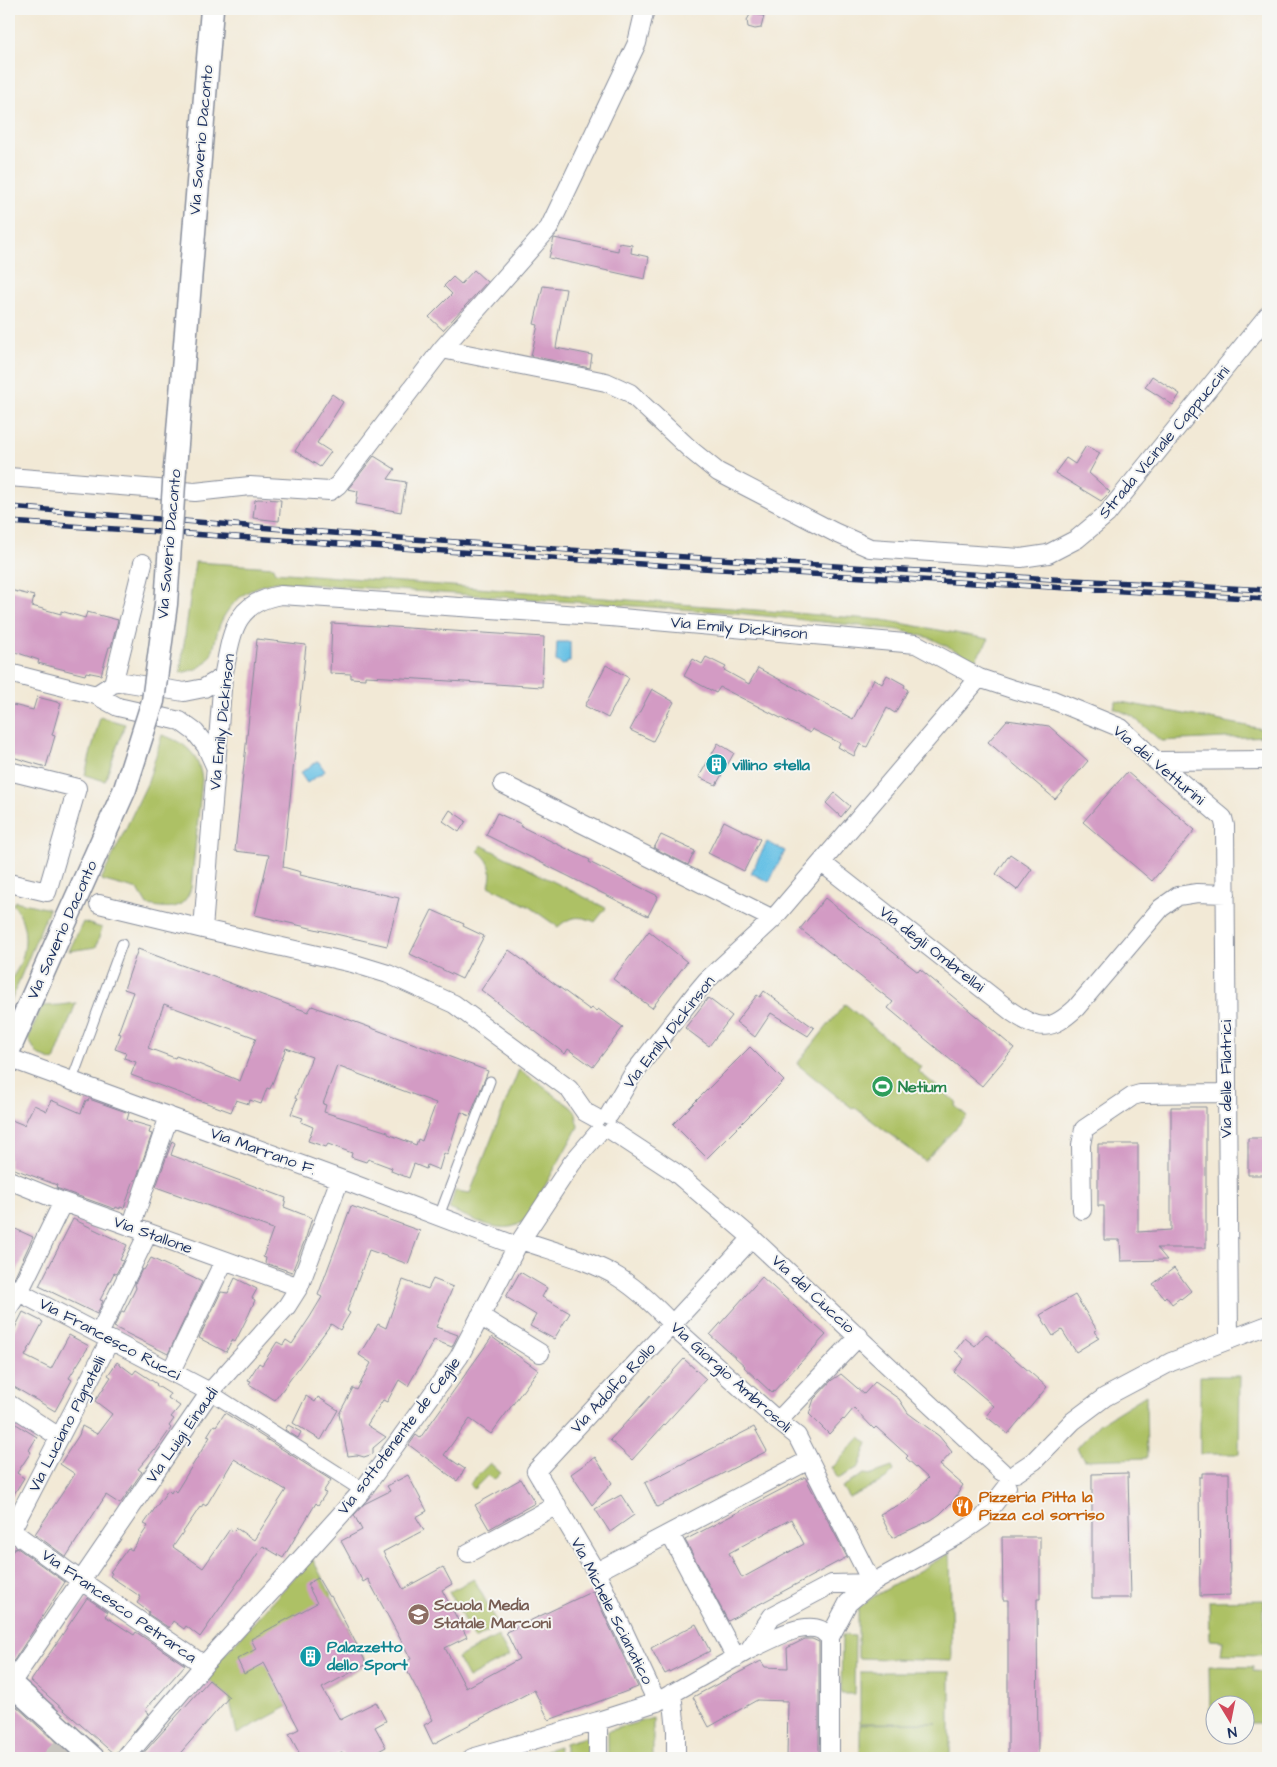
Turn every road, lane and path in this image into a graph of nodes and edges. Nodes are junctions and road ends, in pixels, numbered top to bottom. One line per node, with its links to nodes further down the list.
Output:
1 (212, 9): 25 (street, Via Saverio Daconto, bridge)
2 (645, 9): 4 (street)
3 (1268, 315): 4 (street, Strada Vicinale Cappuccini)
4 (442, 349): 5 (street)
5 (9, 477)
6 (143, 563): 10 (street)
7 (9, 673): 11 (street)
8 (223, 677): 9 (street, Via Emily Dickinson); 10 (street); 15 (street, Via Emily Dickinson)
9 (979, 678): 13 (street, Via dei Vetturini); 18 (street, Via Emily Dickinson)
10 (113, 684): 11 (street)
11 (96, 695): 15 (street)
12 (1268, 760): 13 (street)
13 (1156, 761): 17 (street, Via dei Vetturini)
14 (9, 771): 19 (street)
15 (216, 771): 23 (street, Via Emily Dickinson)
16 (503, 784): 22 (street)
17 (1223, 818): 20 (street, Via delle Filatrici)
18 (822, 863): 20 (street, Via degli Ombrellai); 22 (street, Via Emily Dickinson)
19 (9, 883)
20 (1226, 894): 29 (street, Via delle Filatrici)
21 (99, 904): 23 (street)
22 (773, 919): 31 (street, Via Emily Dickinson)
23 (203, 929): 31 (street)
24 (122, 944): 27 (lane)
25 (9, 1050)
26 (9, 1058): 27 (street, Via Marrano F.)
27 (72, 1080): 30 (street, Via Marrano F.)
28 (490, 1081): 36 (lane)
29 (1226, 1093): 35 (street); 50 (street, Via delle Filatrici)
30 (169, 1116): 32 (street, Via Marrano F.); 37 (street)
31 (604, 1124): 39 (street, Via del Ciuccio); 40 (street, Via sottotenente de Ceglie)
32 (340, 1179): 36 (street, Via Marrano F.); 42 (street, Via Luigi Einaudi)
33 (9, 1180): 34 (street, Via Stallone)
34 (63, 1202): 37 (street, Via Stallone); 43 (street)
35 (1082, 1210)
36 (439, 1216): 40 (street, Via Marrano F.)
37 (131, 1226): 38 (street, Via Stallone)
38 (148, 1233): 41 (street, Via Stallone); 49 (street, Via Luciano Pignatelli)
39 (752, 1238): 46 (street, Via Adolfo Rollo); 48 (street, Via del Ciuccio)
40 (519, 1243): 45 (street, Via sottotenente de Ceglie); 46 (street, Via Giorgio Ambrosoli)
41 (224, 1261): 42 (street, Via Stallone); 52 (street)
42 (298, 1287): 53 (street, Via Luigi Einaudi)
43 (14, 1289): 44 (street); 49 (street, Via Francesco Rucci)
44 (9, 1307)
45 (480, 1316): 51 (street); 60 (street, Via sottotenente de Ceglie)
46 (672, 1324): 55 (street, Via Giorgio Ambrosoli); 58 (street, Via Adolfo Rollo)
47 (1268, 1325): 50 (street)
48 (859, 1336): 55 (street); 59 (street, Via del Ciuccio)
49 (105, 1337): 52 (street, Via Francesco Rucci); 56 (street, Via Luciano Pignatelli)
50 (1229, 1340): 59 (street)
51 (540, 1353)
52 (171, 1372): 53 (street, Via Francesco Rucci)
53 (210, 1392): 60 (street); 66 (street, Via Luigi Einaudi)
54 (9, 1404): 56 (street)
55 (778, 1421): 57 (street, Via Giorgio Ambrosoli)
56 (59, 1437): 62 (street, Via Luciano Pignatelli)
57 (810, 1460): 63 (street); 67 (street, Via Giorgio Ambrosoli)
58 (536, 1471): 61 (street, Via Michele Scianatico)
59 (1008, 1477): 67 (street)
60 (363, 1490): 70 (street, Via sottotenente de Ceglie)
61 (557, 1505): 64 (street); 65 (street, Via Michele Scianatico)
62 (10, 1532): 66 (street, Via Francesco Petrarca)
63 (670, 1534): 65 (street); 69 (street)
64 (468, 1554)
65 (596, 1572): 72 (street, Via Michele Scianatico)
66 (80, 1580): 70 (street, Via Francesco Petrarca); 71 (street, Via Luigi Einaudi)
67 (872, 1583): 68 (street); 69 (street)
68 (830, 1637): 69 (street); 79 (street)
69 (742, 1654): 72 (street)
70 (204, 1665): 75 (street, Via sottotenente de Ceglie)
71 (9, 1684): 74 (street)
72 (665, 1697): 73 (street); 78 (street)
73 (598, 1721): 76 (street); 77 (street)
74 (93, 1758)
75 (125, 1758)
76 (472, 1758)
77 (598, 1758)
78 (676, 1758)
79 (830, 1758)

